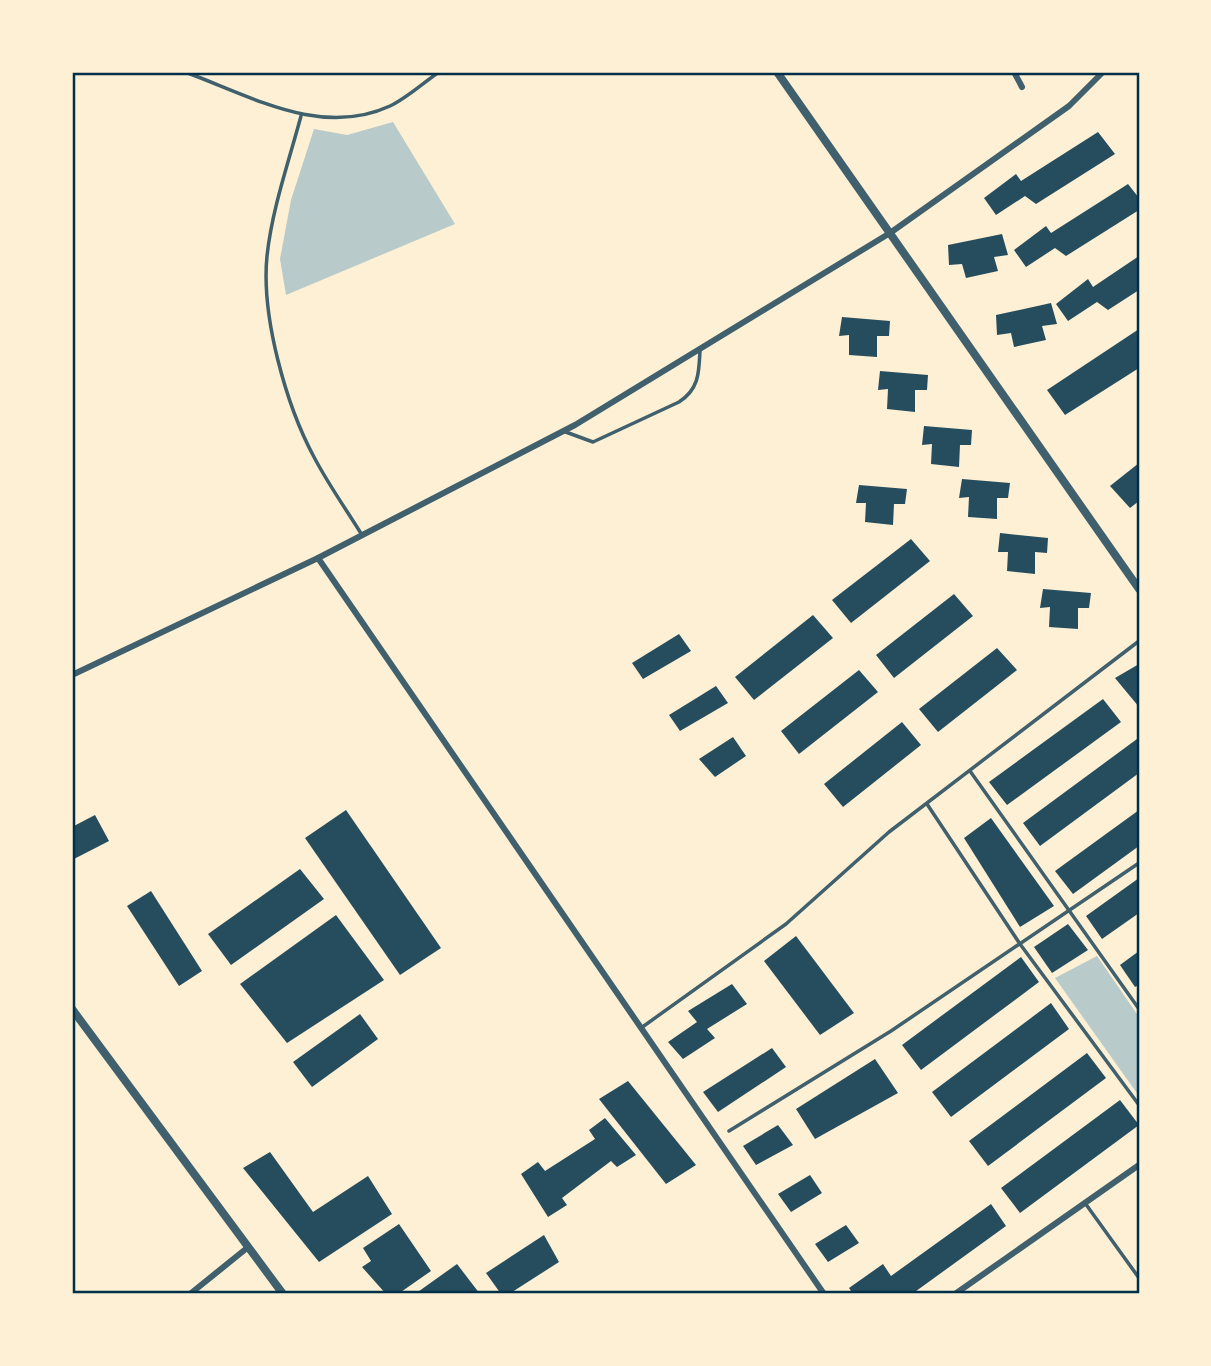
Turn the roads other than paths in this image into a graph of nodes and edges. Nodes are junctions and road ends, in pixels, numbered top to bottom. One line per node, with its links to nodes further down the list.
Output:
1 (185, 72): 7 (lane)
2 (439, 72): 7 (lane)
3 (777, 72): 8 (street)
4 (1014, 72): 6 (street)
5 (1103, 72): 8 (street)
6 (1022, 87)
7 (301, 116): 11 (lane)
8 (890, 233): 9 (street); 13 (street)
9 (700, 350): 10 (street); 10 (lane)
10 (563, 431): 11 (street)
11 (362, 535): 12 (street)
12 (318, 558): 15 (street); 23 (street)
13 (1139, 589)
14 (1139, 641): 16 (lane)
15 (72, 675)
16 (970, 771): 17 (lane); 19 (lane)
17 (927, 804): 20 (lane); 23 (lane)
18 (1139, 863): 19 (lane)
19 (1070, 910): 20 (lane); 22 (lane)
20 (1020, 944): 24 (lane); 25 (lane)
21 (72, 1009): 28 (street)
22 (1139, 1009)
23 (641, 1028): 32 (street)
24 (1139, 1105)
25 (729, 1132)
26 (1139, 1165): 27 (street)
27 (1085, 1203): 29 (lane); 33 (street)
28 (247, 1248): 30 (street); 31 (street)
29 (1139, 1278)
30 (190, 1294)
31 (283, 1294)
32 (824, 1294)
33 (955, 1294)

